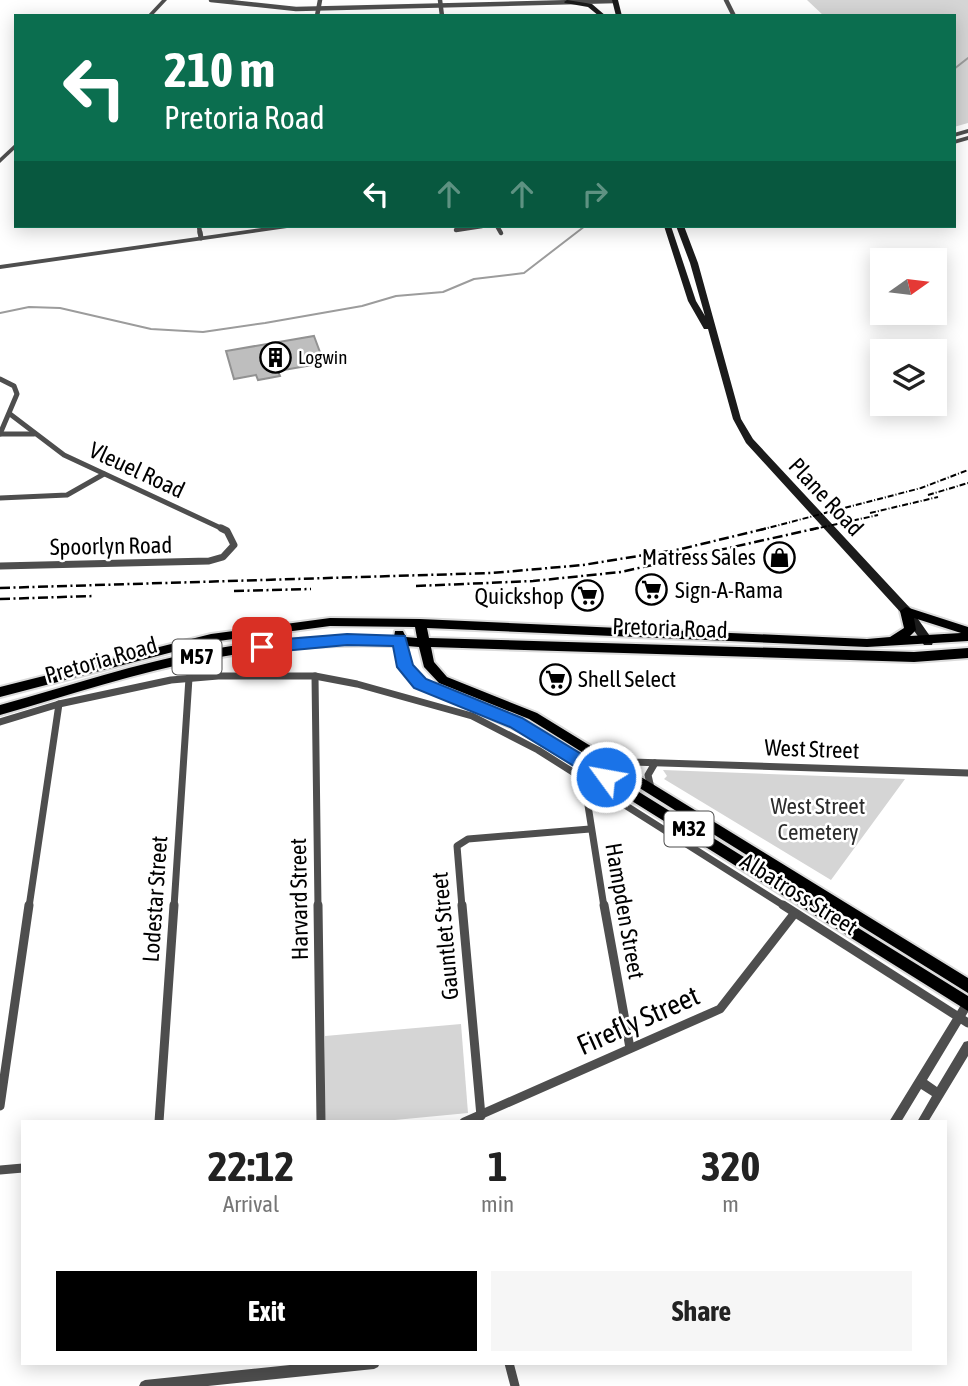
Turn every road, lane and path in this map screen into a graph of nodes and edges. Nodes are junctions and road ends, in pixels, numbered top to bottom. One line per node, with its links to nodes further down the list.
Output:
1 (165, 0): 9 (street)
2 (211, 0): 8 (street)
3 (320, 0): 8 (street)
4 (602, 1): 5 (street); 6 (street)
5 (615, 1)
6 (567, 2): 7 (street); 11 (main road)
7 (441, 3): 8 (street)
8 (319, 9): 10 (street)
9 (151, 14)
10 (318, 14)
11 (601, 14)
12 (14, 147): 13 (street)
13 (0, 161)
14 (198, 228): 23 (street)
15 (273, 228): 23 (street)
16 (469, 228): 21 (street)
17 (498, 228): 22 (street)
18 (668, 228): 26 (main road, Plane Road)
19 (680, 228): 24 (main road)
20 (681, 228): 26 (main road, Plane Road)
21 (456, 230)
22 (501, 233)
23 (201, 238): 25 (street)
24 (685, 264)
25 (0, 267)
26 (720, 363): 35 (main road, Plane Road)
27 (0, 379): 28 (street)
28 (10, 414): 29 (street); 30 (street, Vleuel Road)
29 (0, 434): 30 (street)
30 (35, 434): 31 (street, Vleuel Road)
31 (104, 474): 32 (street); 33 (street, Vleuel Road)
32 (0, 498)
33 (223, 557): 34 (street, Spoorlyn Road)
34 (0, 566)
35 (907, 612): 38 (main road); 44 (main road, Plane Road); 45 (main road)
36 (397, 622): 37 (main road, Pretoria Road / M57); 41 (main road, M32); 52 (main road, Pretoria Road / M57)
37 (420, 623): 39 (main road, Pretoria Road / M57); 42 (main road)
38 (968, 631)
39 (615, 634): 45 (main road, Pretoria Road / M57); 46 (main road)
40 (968, 637): 44 (main road, Pretoria Road / M57)
41 (400, 640): 42 (main road, Pretoria Road / M57); 54 (main road, Pretoria Road / M57); 64 (main road, M32)
42 (423, 642): 43 (main road, Pretoria Road / M57); 49 (main road)
43 (446, 642): 46 (main road, Pretoria Road / M57); 49 (main road)
44 (928, 642): 45 (main road, Pretoria Road / M57); 47 (main road); 48 (main road)
45 (886, 643)
46 (610, 647): 48 (main road, Pretoria Road / M57)
47 (968, 653): 48 (main road, Pretoria Road / M57)
48 (914, 657)
49 (429, 664): 56 (main road, M32)
50 (315, 676): 51 (street, Albatross Street); 59 (street, Albatross Street); 73 (street, Harvard Street)
51 (189, 678): 53 (street, Albatross Street); 72 (street, Lodestar Street)
52 (0, 692)
53 (59, 704): 55 (street, Albatross Street); 70 (street)
54 (0, 710)
55 (0, 722)
56 (598, 756): 57 (street, West Street); 60 (main road, M32)
57 (655, 763): 58 (street, West Street); 60 (street)
58 (968, 773)
59 (584, 780): 61 (street, Hampden Street); 62 (street, Albatross Street)
60 (654, 793): 63 (main road, M32)
61 (590, 829): 67 (street, Hampden Street); 71 (street, Gauntlet Street)
62 (794, 914): 65 (street, Albatross Street); 67 (street, Firefly Street)
63 (968, 986)
64 (968, 1004): 65 (street)
65 (963, 1020): 68 (street)
66 (968, 1046): 69 (street)
67 (630, 1048): 71 (street, Firefly Street)
68 (919, 1081): 69 (street); 75 (street)
69 (939, 1094): 76 (street)
70 (0, 1106)
71 (481, 1116): 74 (street, Firefly Street)
72 (159, 1120)
73 (321, 1120)
74 (470, 1120)
75 (895, 1120)
76 (923, 1120)
77 (21, 1168): 78 (street)
78 (0, 1170)
79 (510, 1365): 82 (street)
80 (324, 1366): 81 (street)
81 (145, 1386)
82 (515, 1386)

